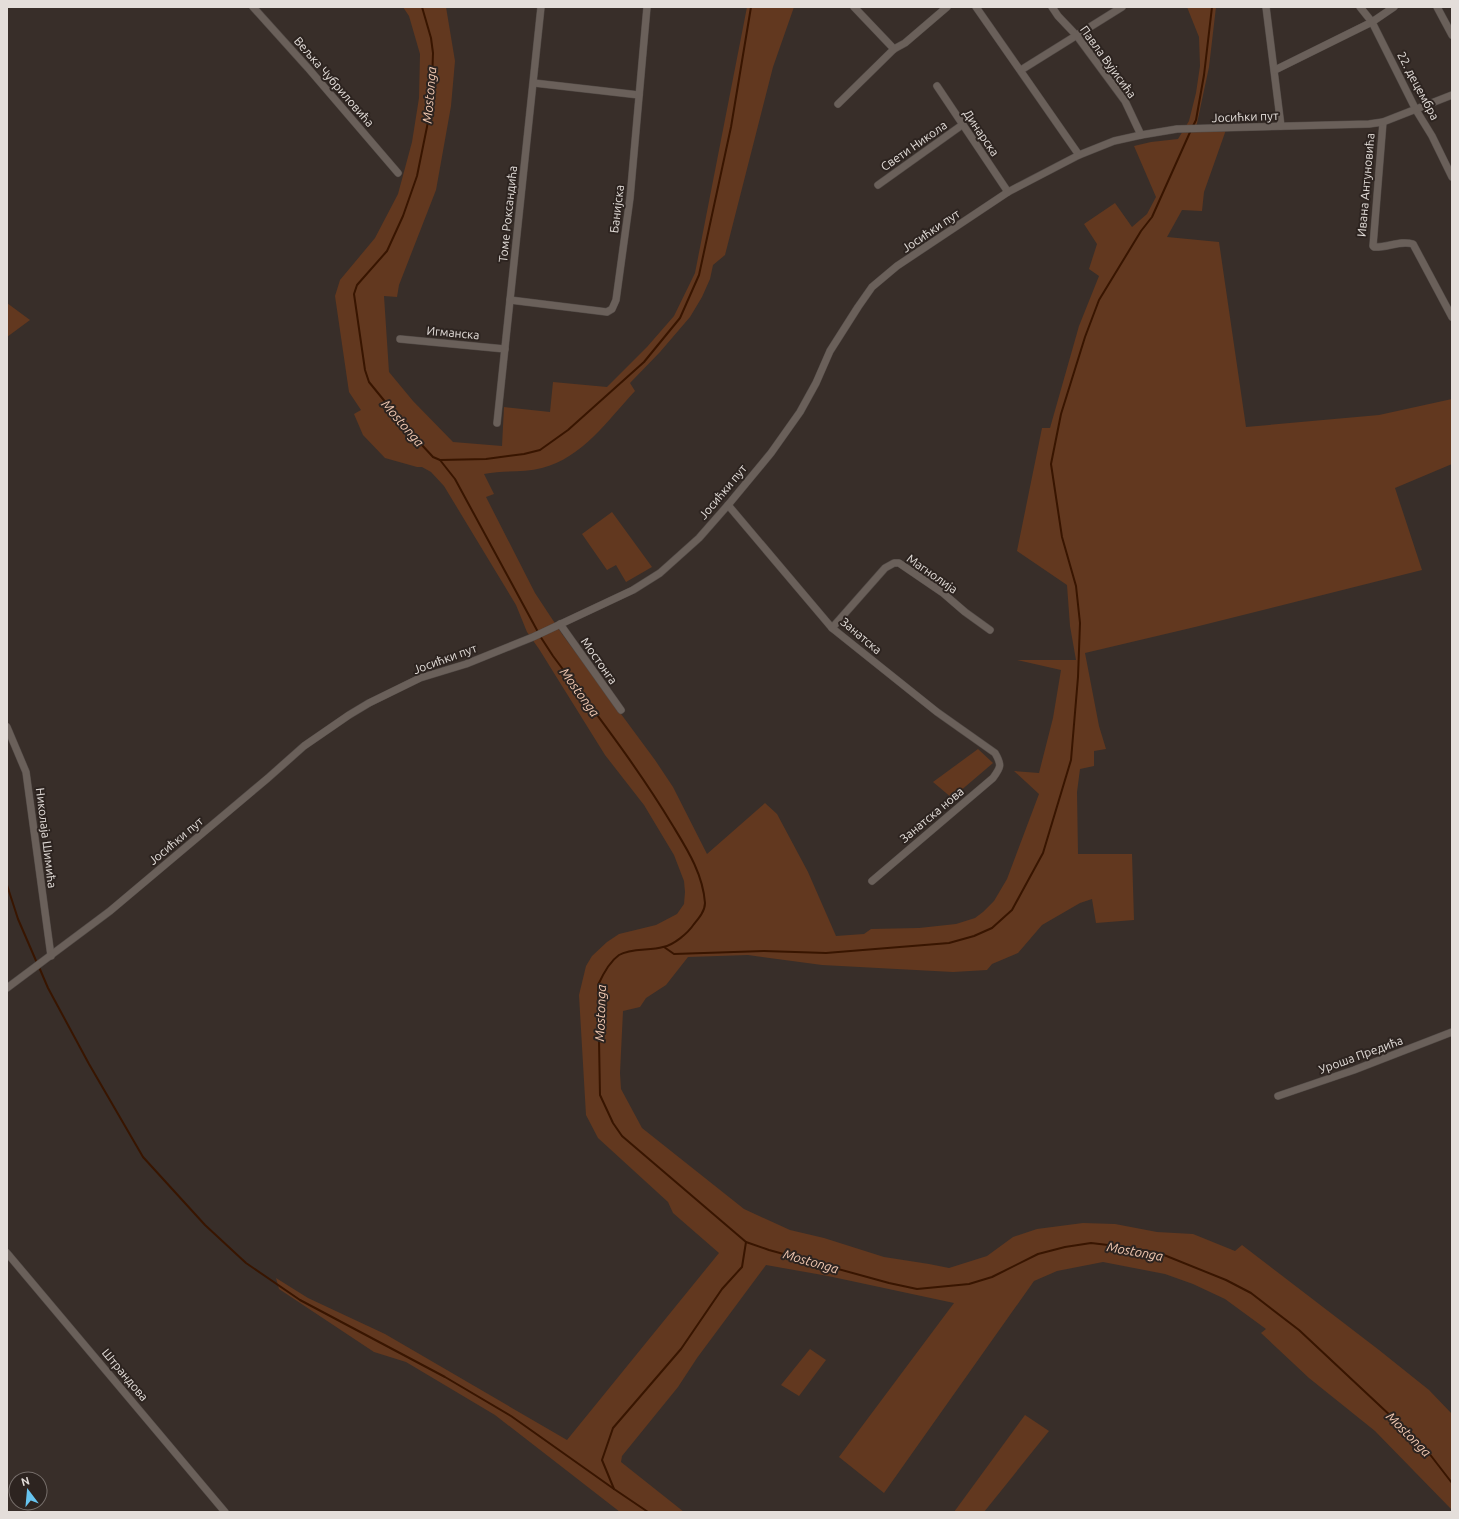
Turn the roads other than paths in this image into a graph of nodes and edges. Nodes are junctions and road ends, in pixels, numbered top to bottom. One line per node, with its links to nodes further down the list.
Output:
1 (253, 7): 30 (street, Вељка Чубриловића)
2 (541, 7): 19 (street, Томе Роксандића)
3 (647, 7): 21 (street, Банијска)
4 (854, 7): 16 (street)
5 (947, 7): 16 (street)
6 (976, 7): 17 (street)
7 (1052, 7): 15 (street, Павла Вујисића)
8 (1122, 7): 15 (street)
9 (1266, 7): 18 (street)
10 (1360, 7): 13 (street, 22. децембра)
11 (1394, 7): 13 (street)
12 (1438, 7): 14 (street)
13 (1372, 22): 18 (street); 24 (street, 22. децембра)
14 (1452, 35)
15 (1077, 36): 17 (street); 28 (street, Павла Вујисића)
16 (894, 49): 23 (street)
17 (1021, 70): 29 (street)
18 (1275, 70): 27 (street)
19 (534, 83): 21 (street); 34 (street, Томе Роксандића)
20 (937, 86): 26 (street, Динарска)
21 (639, 95): 34 (street, Банијска)
22 (1452, 95): 24 (street, Јосићки пут)
23 (838, 104)
24 (1416, 110): 25 (street, Јосићки пут); 31 (street, 22. децембра)
25 (1383, 122): 27 (street, Јосићки пут); 35 (street, Ивана Антуновића)
26 (962, 125): 32 (street, Свети Никола); 33 (street, Динарска)
27 (1281, 126): 28 (street, Јосићки пут)
28 (1141, 135): 29 (street, Јосићки пут)
29 (1079, 155): 33 (street, Јосићки пут)
30 (398, 173)
31 (1452, 177)
32 (878, 185)
33 (1008, 192): 39 (street, Јосићки пут)
34 (510, 300): 37 (street, Томе Роксандића)
35 (1452, 316)
36 (400, 339): 37 (street, Игманска)
37 (505, 349): 38 (street, Томе Роксандића)
38 (497, 423)
39 (728, 505): 40 (street, Јосићки пут); 41 (street, Занатска)
40 (557, 625): 43 (street, Мостонга); 47 (street, Јосићки пут)
41 (832, 628): 42 (street, Магнолија); 45 (street, Занатска)
42 (990, 630)
43 (621, 710)
44 (7, 727): 47 (street, Николаја Шимића)
45 (1000, 762): 46 (street, Занатска нова)
46 (872, 881)
47 (48, 958): 48 (street, Јосићки пут)
48 (7, 988)
49 (1452, 1032): 50 (street, Уроша Предића)
50 (1278, 1096)
51 (7, 1253): 52 (street, Штрандова)
52 (225, 1512)

